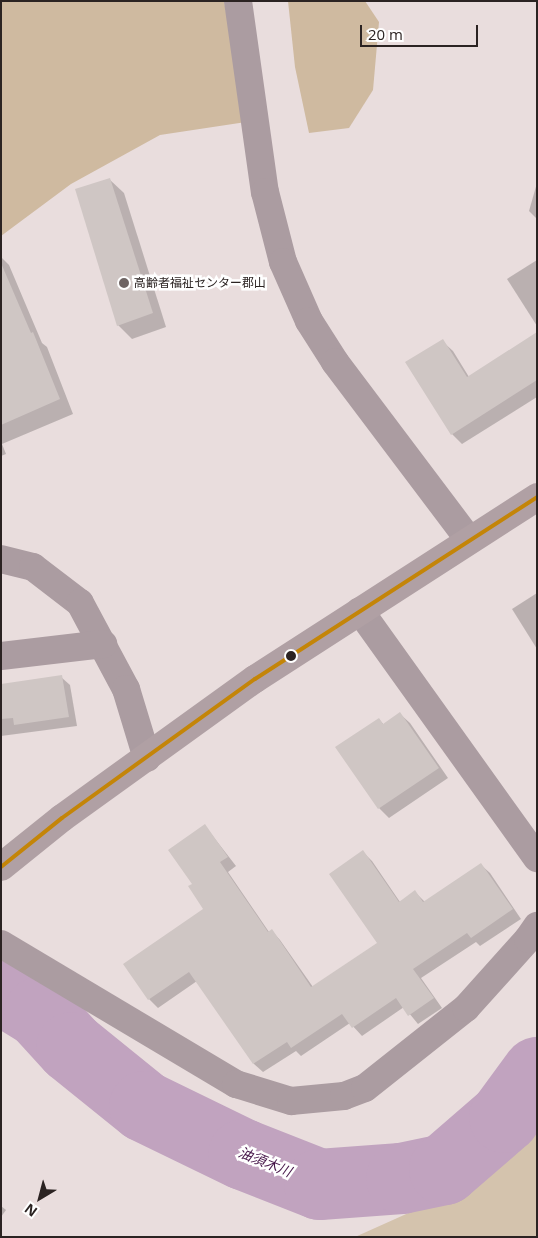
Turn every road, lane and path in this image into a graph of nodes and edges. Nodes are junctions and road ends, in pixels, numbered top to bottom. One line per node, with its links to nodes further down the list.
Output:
1 (238, 1): 3 (street)
2 (537, 497): 3 (highway)
3 (469, 540): 5 (highway)
4 (1, 559): 6 (street)
5 (360, 611): 8 (highway); 9 (street)
6 (103, 644): 7 (street); 8 (street)
7 (1, 656)
8 (147, 758): 10 (highway)
9 (537, 858)
10 (1, 867)
11 (537, 926): 12 (street)
12 (1, 944)

